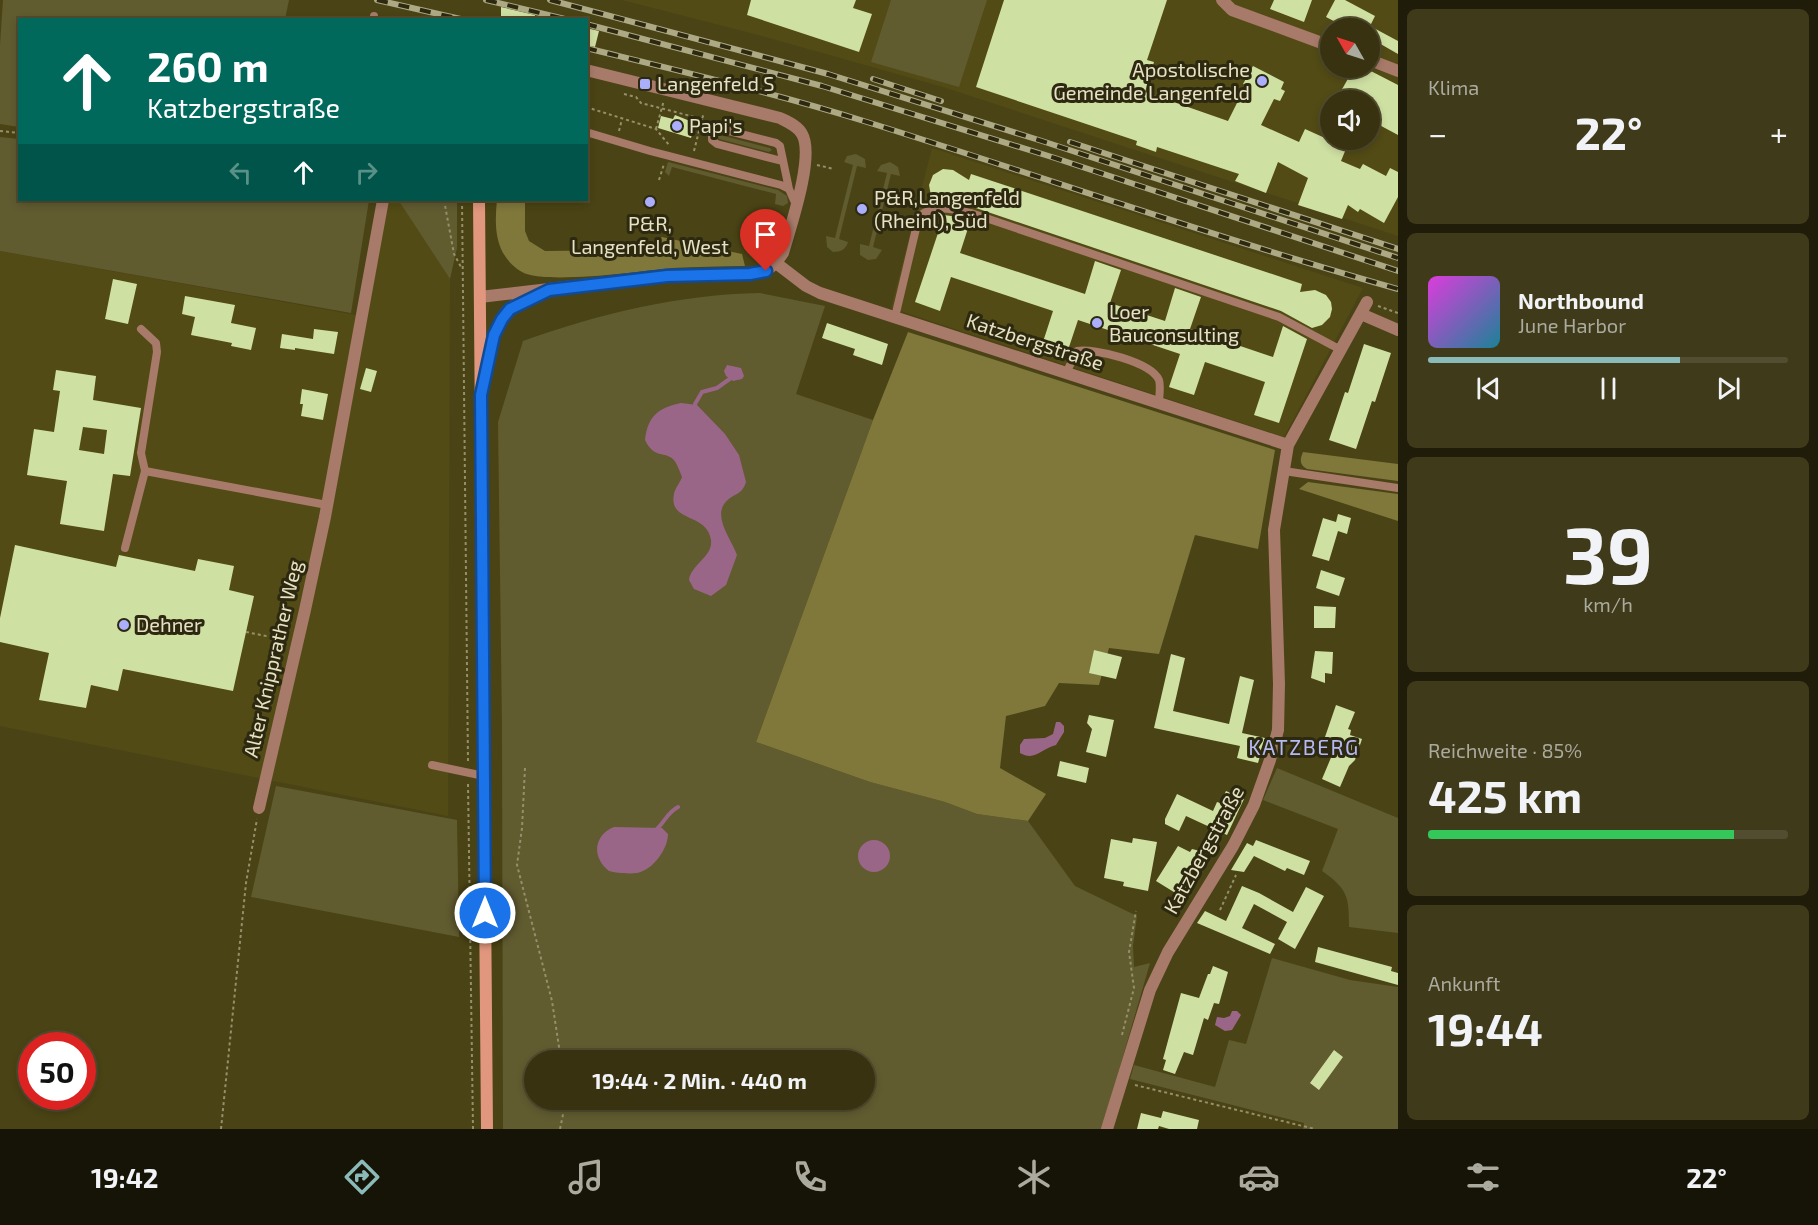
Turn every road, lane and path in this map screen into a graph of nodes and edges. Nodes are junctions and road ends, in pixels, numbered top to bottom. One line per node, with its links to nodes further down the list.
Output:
1 (1222, 0): 2 (street)
2 (1320, 42)
3 (1380, 64): 5 (street)
4 (588, 70): 27 (street)
5 (1398, 70)
6 (621, 93): 9 (path)
7 (664, 99): 9 (path)
8 (588, 107): 11 (path)
9 (662, 109): 12 (path); 14 (path)
10 (705, 110): 12 (path)
11 (622, 119): 13 (path); 14 (path)
12 (702, 119): 18 (path)
13 (620, 128)
14 (656, 129): 19 (path)
15 (0, 131): 16 (path)
16 (18, 133)
17 (588, 133): 19 (lane)
18 (694, 151)
19 (667, 156): 21 (path); 22 (lane)
20 (782, 160): 20 (lane); 22 (lane)
21 (659, 180)
22 (789, 189): 27 (lane)
23 (383, 201): 46 (street, Alter Knipprather Weg)
24 (444, 201): 29 (path)
25 (462, 201): 29 (path)
26 (479, 201): 31 (main road)
27 (796, 206): 28 (street)
28 (776, 263): 30 (street); 35 (street, Katzbergstraße)
29 (462, 270): 52 (path)
30 (549, 290): 31 (street); 40 (street)
31 (480, 297): 40 (main road)
32 (1367, 302): 33 (path); 34 (street, Katzbergstraße)
33 (1398, 313)
34 (1361, 314): 37 (street); 38 (street, Katzbergstraße)
35 (895, 317): 38 (lane); 39 (street, Katzbergstraße)
36 (141, 329): 43 (lane)
37 (1398, 330)
38 (1341, 350): 42 (street, Katzbergstraße)
39 (1066, 373): 41 (street, Katzbergstraße); 41 (lane)
40 (481, 395): 53 (main road)
41 (1159, 403): 42 (street, Katzbergstraße)
42 (1288, 445): 44 (street, Katzbergstraße)
43 (145, 471): 46 (lane); 47 (lane)
44 (1284, 471): 45 (lane); 60 (street, Katzbergstraße)
45 (1398, 488)
46 (327, 505): 49 (street, Alter Knipprather Weg)
47 (125, 548)
48 (246, 632): 49 (path)
49 (298, 642): 54 (street, Alter Knipprather Weg)
50 (432, 765): 52 (lane)
51 (525, 768): 59 (path)
52 (468, 773): 53 (lane); 63 (path)
53 (484, 776): 64 (main road)
54 (259, 808): 62 (path)
55 (1236, 875): 56 (path)
56 (1220, 910)
57 (1136, 911): 58 (path)
58 (1120, 1042)
59 (559, 1050)
60 (1120, 1082): 66 (street, Katzbergstraße); 67 (path)
61 (564, 1110): 65 (path)
62 (221, 1129)
63 (472, 1129)
64 (487, 1129)
65 (560, 1129)
66 (1107, 1129)
67 (1315, 1129)

